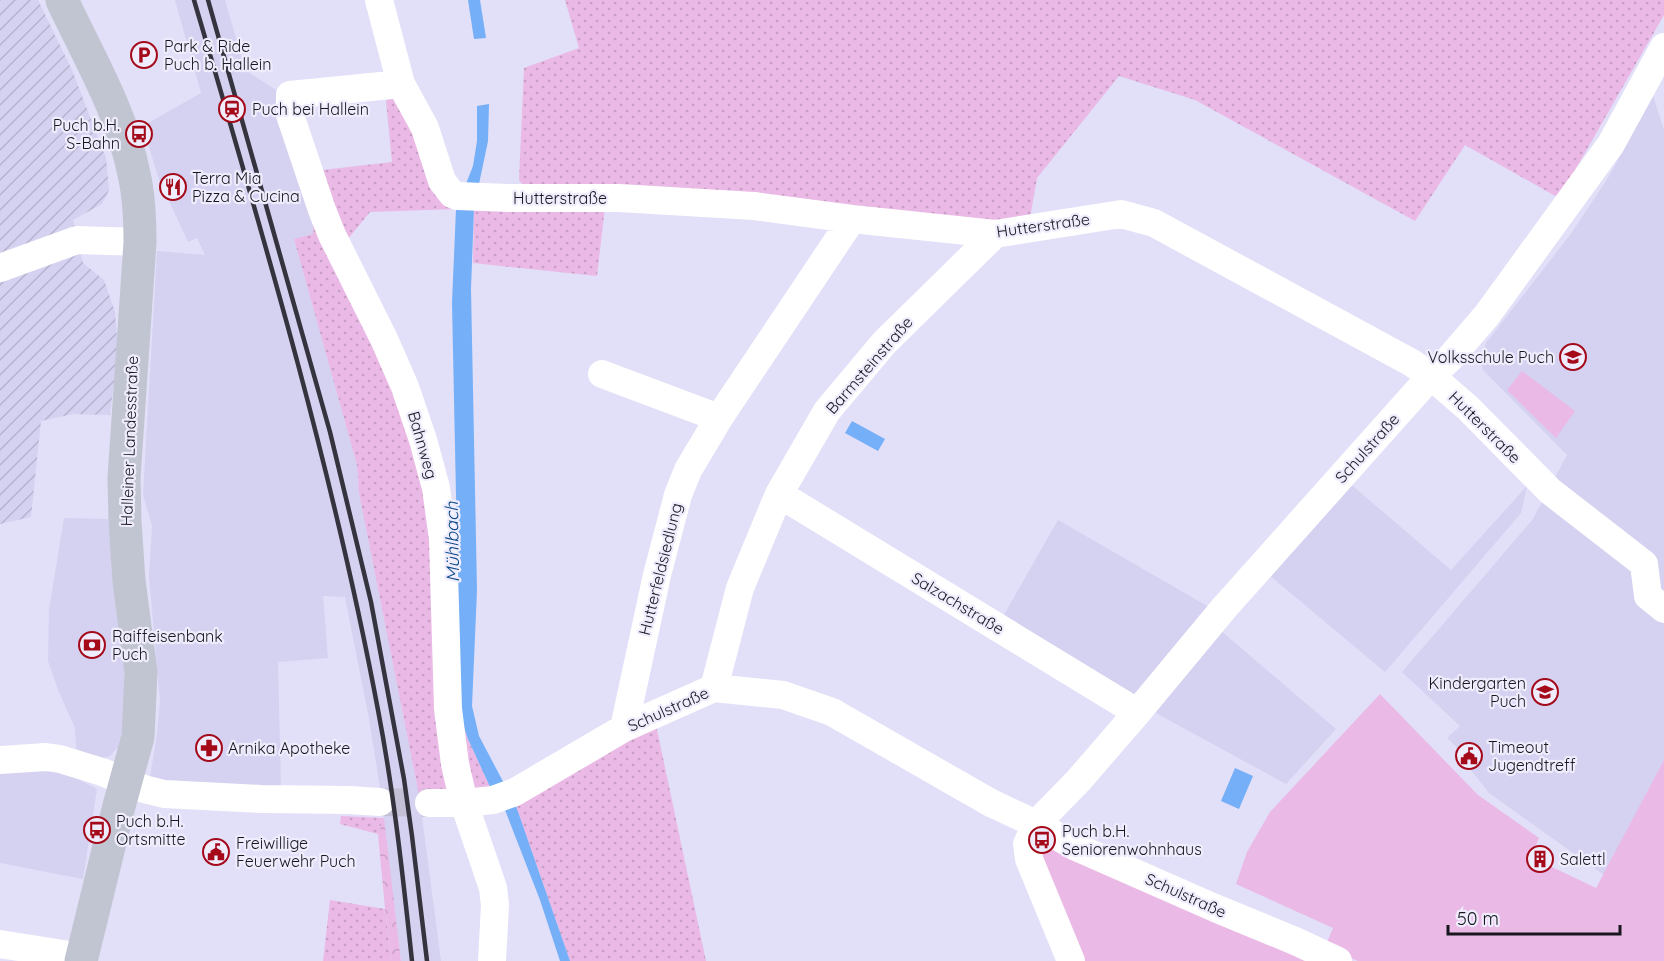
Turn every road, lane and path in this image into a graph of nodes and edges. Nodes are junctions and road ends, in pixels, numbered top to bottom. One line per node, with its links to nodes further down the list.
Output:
1 (62, 0): 7 (main road, Halleiner Landesstraße)
2 (379, 0): 4 (street, Hutterstraße)
3 (1664, 47): 10 (street, Schulstraße)
4 (401, 84): 5 (street, Hutterstraße); 21 (street, Bahnweg)
5 (852, 219): 6 (street, Hutterstraße); 11 (street, Hutterfeldsiedlung)
6 (994, 234): 10 (street, Hutterstraße); 12 (street, Barmsteinstraße)
7 (140, 242): 8 (street); 18 (main road, Halleiner Landesstraße)
8 (0, 268)
9 (602, 374): 11 (street)
10 (1431, 376): 13 (street, Hutterstraße); 15 (street, Schulstraße)
11 (719, 418): 16 (street, Hutterfeldsiedlung)
12 (779, 494): 14 (street, Barmsteinstraße); 15 (street, Salzachstraße)
13 (1664, 609)
14 (714, 688): 16 (street, Schulstraße); 22 (street, Schulstraße)
15 (1136, 714): 22 (street, Schulstraße)
16 (624, 728): 21 (street, Schulstraße)
17 (0, 760): 18 (street)
18 (126, 782): 19 (street); 24 (main road, Halleiner Landesstraße)
19 (380, 802)
20 (429, 803): 21 (street, Schulstraße)
21 (464, 803): 25 (street, Bahnweg)
22 (1036, 824): 26 (street); 27 (street, Schulstraße)
23 (0, 944): 24 (street)
24 (82, 959)
25 (492, 961)
26 (1071, 961)
27 (1338, 961)

